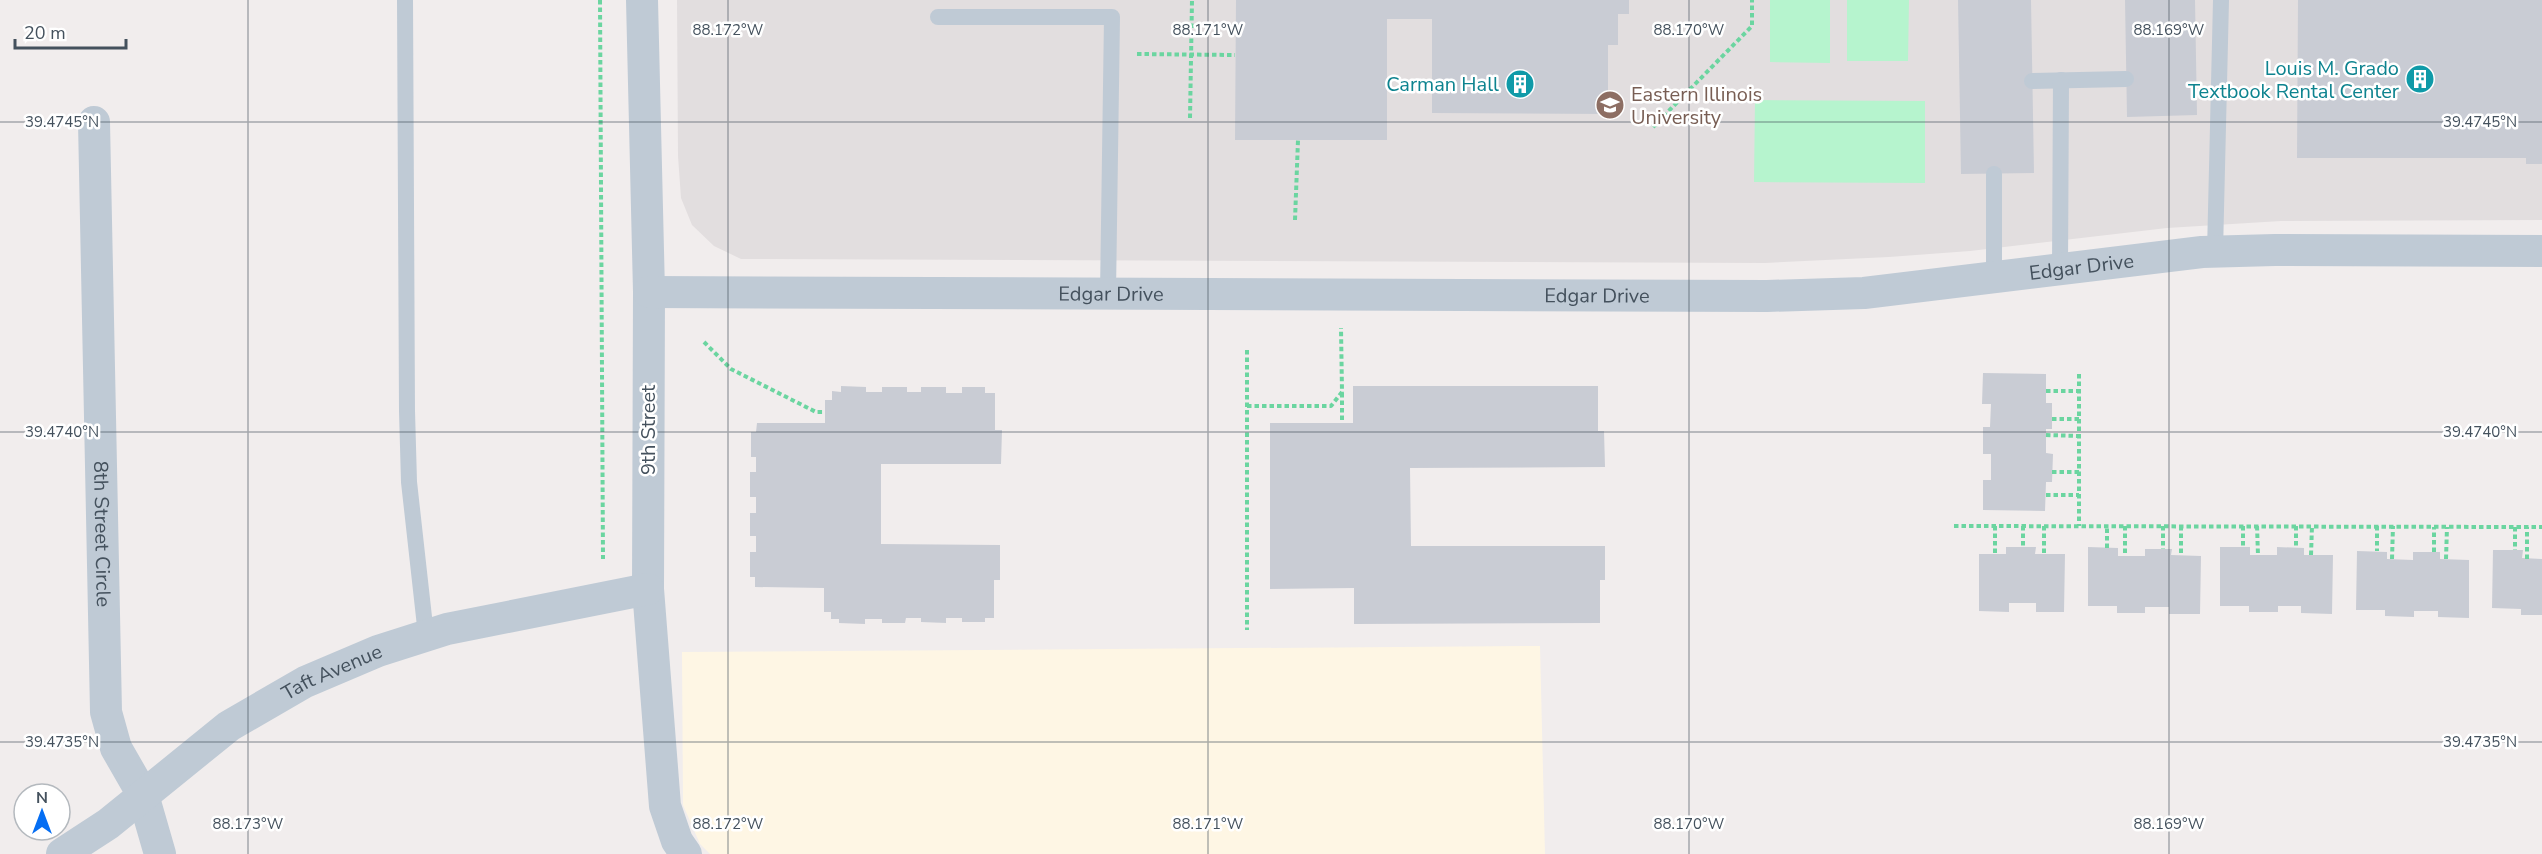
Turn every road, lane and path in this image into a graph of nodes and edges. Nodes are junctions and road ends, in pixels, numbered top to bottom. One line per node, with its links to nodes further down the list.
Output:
1 (405, 0): 84 (lane)
2 (600, 0): 78 (path)
3 (642, 0): 24 (street, 9th Street)
4 (1192, 0): 9 (path)
5 (1752, 0): 16 (path)
6 (2221, 0): 21 (lane)
7 (938, 17): 8 (lane)
8 (1111, 54): 9 (path); 25 (lane)
9 (1191, 55): 10 (path); 14 (path)
10 (1235, 55)
11 (2126, 79): 12 (lane)
12 (2061, 80): 13 (lane); 22 (lane)
13 (2032, 81)
14 (1190, 118)
15 (94, 122): 85 (street, 8th Street Circle)
16 (1653, 127)
17 (1298, 140): 19 (path)
18 (1994, 174): 23 (lane)
19 (1295, 220)
20 (2542, 251): 21 (street, Edgar Drive)
21 (2215, 252): 22 (street, Edgar Drive)
22 (2060, 268): 23 (street, Edgar Drive)
23 (1994, 277): 25 (street, Edgar Drive)
24 (649, 292): 25 (street, Edgar Drive); 82 (street, 9th Street)
25 (1108, 293)
26 (1341, 324): 32 (path)
27 (704, 342): 34 (path)
28 (1247, 350): 33 (path)
29 (2079, 374): 31 (path)
30 (2046, 391): 31 (path)
31 (2079, 391): 36 (path)
32 (1342, 392): 33 (path); 37 (path)
33 (1247, 406): 83 (path)
34 (825, 412)
35 (2052, 419): 36 (path)
36 (2079, 419): 39 (path)
37 (1342, 423)
38 (2046, 435): 39 (path)
39 (2079, 436): 41 (path)
40 (2052, 472): 41 (path)
41 (2079, 472): 43 (path)
42 (2046, 495): 43 (path)
43 (2079, 495): 48 (path)
44 (1954, 526): 45 (path)
45 (1995, 526): 46 (path); 72 (path)
46 (2024, 526): 47 (path); 64 (path)
47 (2044, 526): 48 (path); 73 (path)
48 (2079, 526): 49 (path)
49 (2107, 526): 50 (path); 66 (path)
50 (2125, 526): 51 (path); 77 (path)
51 (2163, 526): 52 (path); 68 (path)
52 (2181, 526): 53 (path); 74 (path)
53 (2242, 526): 54 (path); 65 (path)
54 (2257, 526): 55 (path); 75 (path)
55 (2296, 526): 56 (path); 67 (path)
56 (2312, 526): 57 (path); 76 (path)
57 (2377, 526): 58 (path); 70 (path)
58 (2393, 526): 59 (path); 79 (path)
59 (2434, 527): 60 (path); 71 (path)
60 (2447, 527): 61 (path); 80 (path)
61 (2515, 527): 62 (path); 69 (path)
62 (2527, 527): 63 (path); 81 (path)
63 (2542, 527)
64 (2024, 547)
65 (2242, 547)
66 (2107, 548)
67 (2296, 548)
68 (2163, 549)
69 (2515, 550)
70 (2377, 551)
71 (2434, 552)
72 (1995, 554)
73 (2044, 554)
74 (2181, 555)
75 (2258, 555)
76 (2311, 555)
77 (2125, 556)
78 (603, 559)
79 (2392, 559)
80 (2446, 559)
81 (2527, 559)
82 (648, 589): 84 (street, Taft Avenue); 88 (street, 9th Street)
83 (1247, 630)
84 (426, 635): 85 (street, Taft Avenue)
85 (143, 795): 86 (street, Taft Avenue); 87 (street, 8th Street Circle)
86 (62, 854)
87 (160, 854)
88 (686, 854)

